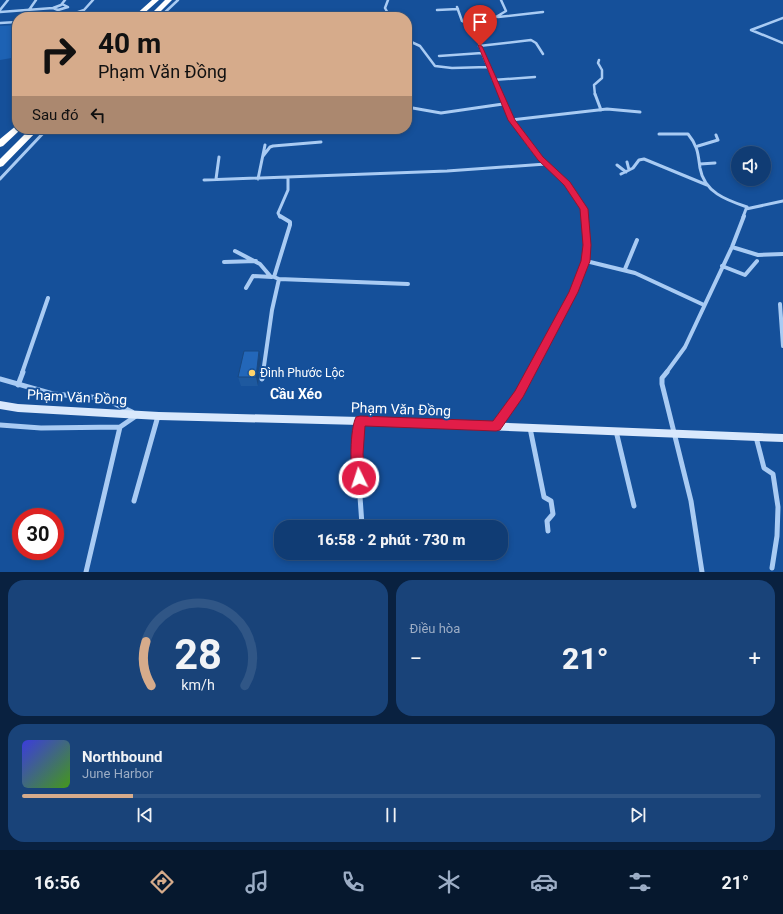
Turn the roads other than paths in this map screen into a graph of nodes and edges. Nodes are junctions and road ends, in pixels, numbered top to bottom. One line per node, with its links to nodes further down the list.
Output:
1 (8, 0): 14 (street)
2 (36, 0): 12 (street)
3 (65, 0): 10 (street)
4 (94, 0): 15 (street)
5 (156, 0): 16 (highway)
6 (169, 0): 17 (highway)
7 (178, 0): 18 (street)
8 (388, 0): 19 (street)
9 (501, 0): 21 (street)
10 (62, 4): 11 (street); 11 (street)
11 (50, 8): 12 (street)
12 (29, 10): 14 (street)
13 (438, 10): 25 (street)
14 (0, 11)
15 (78, 12)
16 (142, 12)
17 (156, 12)
18 (165, 12)
19 (387, 12)
20 (543, 12): 21 (street)
21 (496, 17): 25 (street)
22 (783, 18): 27 (street)
23 (12, 22): 24 (street)
24 (0, 23)
25 (472, 26): 28 (street)
26 (412, 42): 33 (street)
27 (783, 43)
28 (480, 46): 29 (street); 30 (street)
29 (482, 53): 31 (street); 33 (street)
30 (543, 54)
31 (439, 56)
32 (599, 60): 38 (street)
33 (488, 67): 35 (street)
34 (536, 77): 35 (street)
35 (493, 80): 36 (street)
36 (503, 104): 37 (street); 40 (street)
37 (412, 108)
38 (601, 110): 39 (street); 40 (street)
39 (640, 112)
40 (511, 120): 55 (street)
41 (12, 133): 47 (highway)
42 (30, 134): 54 (highway)
43 (42, 134): 61 (street)
44 (660, 134): 49 (street)
45 (716, 135): 49 (street)
46 (321, 142): 50 (street)
47 (0, 144)
48 (265, 145): 50 (street)
49 (698, 146): 56 (street)
50 (264, 156): 62 (street)
51 (218, 157): 64 (street)
52 (627, 162): 58 (street)
53 (715, 163): 56 (street)
54 (0, 164)
55 (546, 164): 60 (street); 73 (street)
56 (700, 164): 65 (street)
57 (617, 165): 58 (street)
58 (628, 171): 59 (street); 65 (street)
59 (621, 174)
60 (288, 177): 62 (street); 78 (street)
61 (0, 179)
62 (258, 179): 64 (street)
63 (204, 180): 64 (street)
64 (216, 180)
65 (707, 185): 67 (street)
66 (783, 201): 67 (street)
67 (747, 207): 69 (street)
68 (637, 240): 77 (street)
69 (732, 247): 71 (street); 76 (street)
70 (235, 251): 72 (street)
71 (783, 254)
72 (256, 261): 75 (street); 78 (street)
73 (586, 261): 77 (street); 94 (street)
74 (757, 261): 76 (street)
75 (224, 262)
76 (722, 266): 84 (street)
77 (625, 269): 84 (street)
78 (273, 277): 79 (street); 81 (street)
79 (279, 279): 80 (street); 87 (street)
80 (408, 284)
81 (246, 288)
82 (48, 298): 88 (street)
83 (780, 304): 85 (street)
84 (704, 305): 98 (street)
85 (783, 346)
86 (0, 379): 88 (street)
87 (262, 379)
88 (18, 385): 90 (street)
89 (0, 405): 90 (main road, Phạm Văn Đồng)
90 (138, 415): 91 (main road, Phạm Văn Đồng); 95 (street)
91 (159, 416): 92 (main road, Phạm Văn Đồng); 101 (street)
92 (360, 421): 94 (main road, Phạm Văn Đồng); 103 (street)
93 (0, 425): 95 (street)
94 (496, 426): 96 (main road, Phạm Văn Đồng)
95 (120, 427): 106 (street)
96 (530, 428): 97 (main road, Phạm Văn Đồng); 104 (street)
97 (616, 431): 98 (main road, Phạm Văn Đồng); 102 (street)
98 (675, 433): 99 (main road, Phạm Văn Đồng); 107 (street)
99 (756, 437): 100 (main road, Phạm Văn Đồng); 105 (street)
100 (783, 438)
101 (134, 501)
102 (634, 506)
103 (362, 520)
104 (548, 531)
105 (772, 568)
106 (86, 572)
107 (702, 572)

